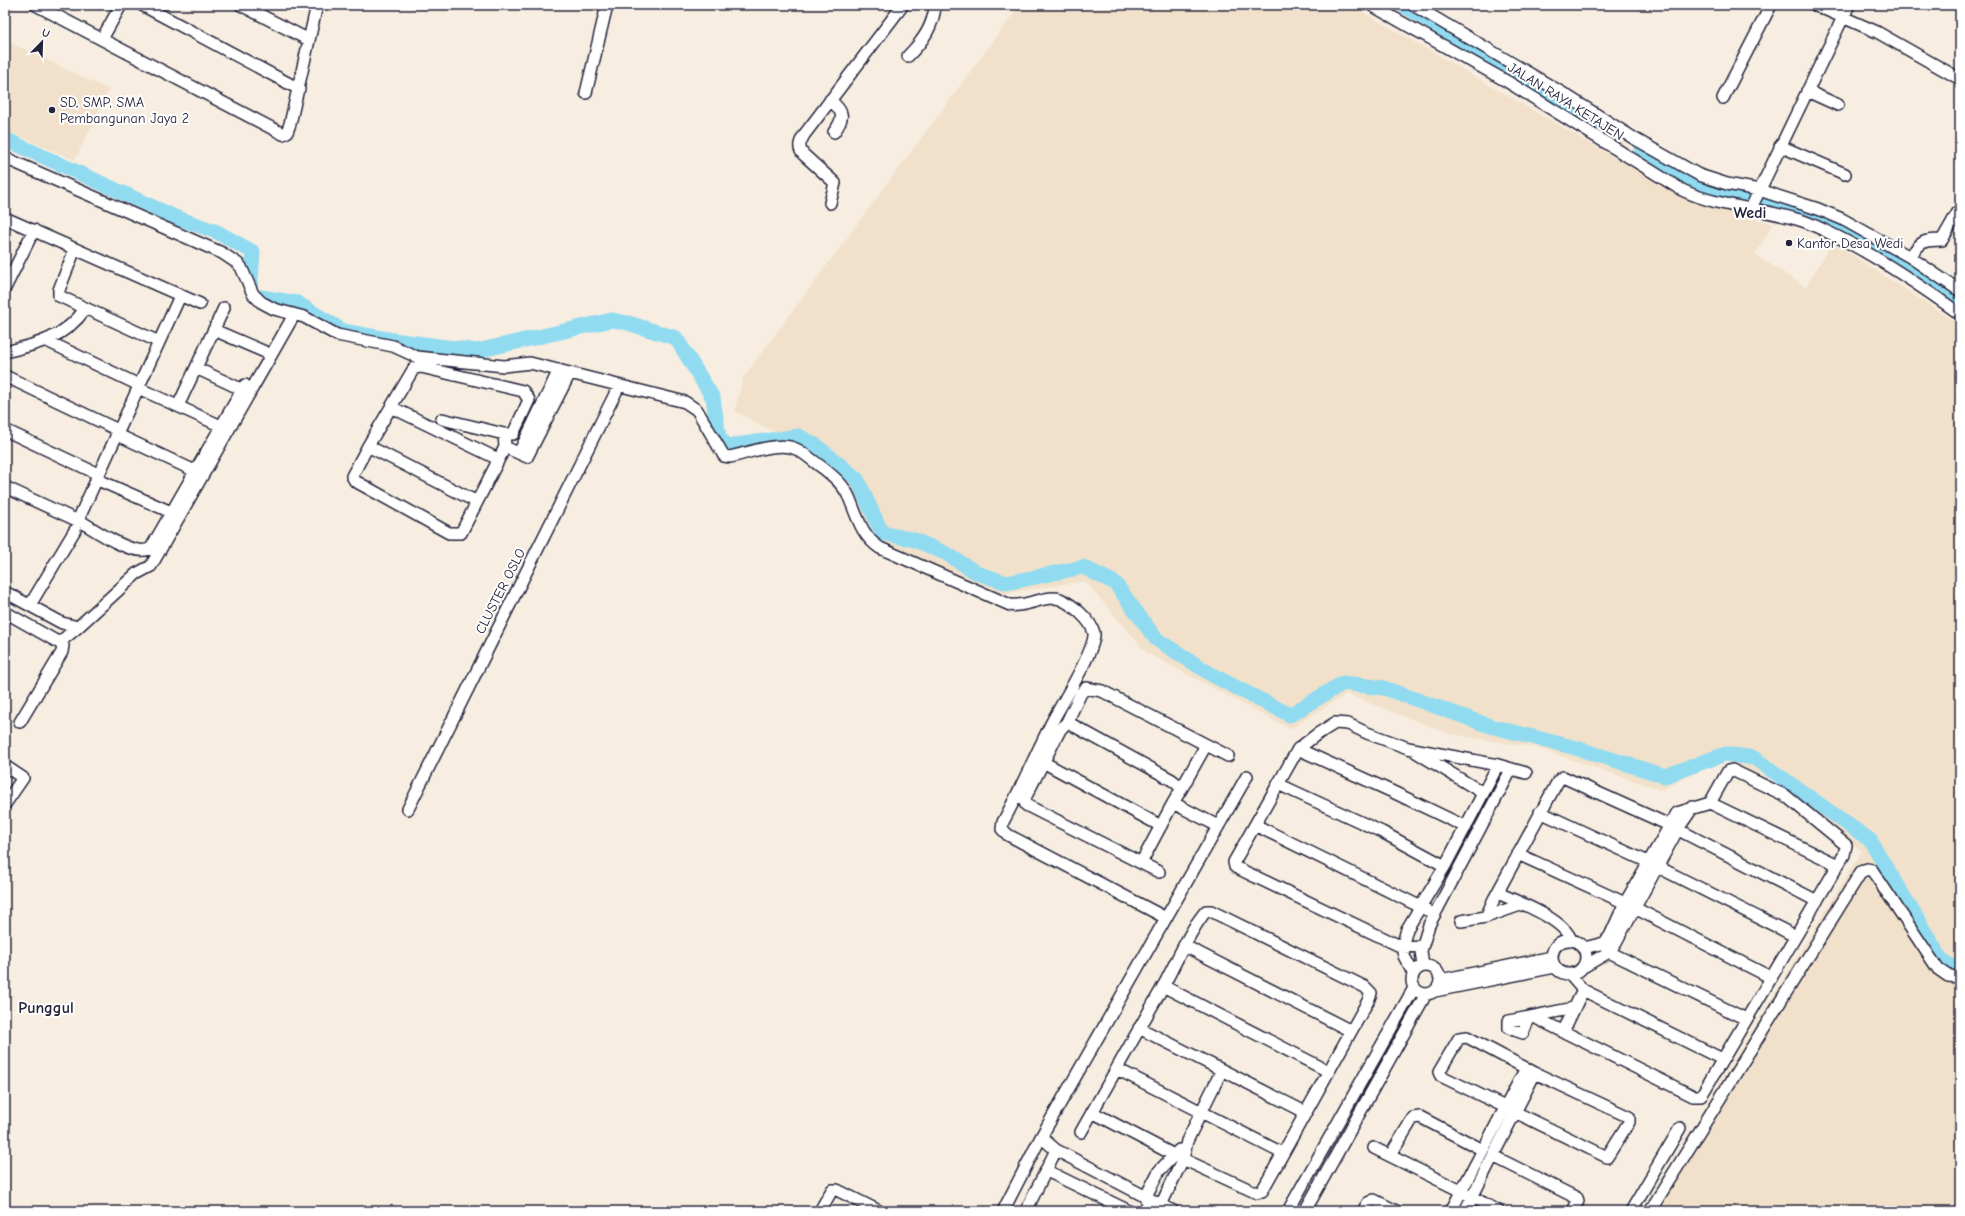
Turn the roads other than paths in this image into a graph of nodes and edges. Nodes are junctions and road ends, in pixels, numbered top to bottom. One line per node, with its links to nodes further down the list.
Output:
1 (36, 5): 15 (street)
2 (121, 5): 15 (street)
3 (142, 5): 19 (street)
4 (241, 5): 16 (street)
5 (317, 5): 16 (street)
6 (607, 5): 21 (street)
7 (903, 5): 23 (street)
8 (935, 5): 17 (street)
9 (1413, 5): 29 (street)
10 (1770, 5): 22 (street)
11 (1815, 5): 14 (street)
12 (1849, 5): 14 (street)
13 (1375, 6): 29 (street, JALAN RAYA KETAJEN)
14 (1842, 17): 18 (street); 20 (street)
15 (102, 39): 19 (street)
16 (309, 40): 19 (street)
17 (908, 56)
18 (1960, 79)
19 (299, 89)
20 (1806, 92): 24 (street); 26 (street)
21 (586, 93)
22 (1723, 98)
23 (830, 100): 25 (street); 30 (street)
24 (1838, 106)
25 (834, 132)
26 (1780, 146): 28 (street); 29 (street)
27 (5, 158): 43 (street)
28 (1845, 174)
29 (1755, 199): 35 (street); 44 (street)
30 (830, 203)
31 (1958, 212): 35 (street)
32 (5, 218): 33 (street)
33 (34, 230): 34 (street); 36 (street)
34 (76, 249): 39 (street); 42 (street)
35 (1910, 257): 38 (street)
36 (8, 274): 37 (street)
37 (5, 288)
38 (1960, 291)
39 (180, 296): 40 (street); 47 (street)
40 (200, 304)
41 (224, 308): 45 (street)
42 (85, 309): 46 (street); 47 (street)
43 (294, 314): 50 (street); 76 (street)
44 (1960, 314)
45 (214, 330): 49 (street); 54 (street)
46 (47, 341): 48 (street); 53 (street)
47 (159, 342): 53 (street)
48 (5, 352)
49 (196, 368): 54 (street); 55 (street)
50 (565, 372): 52 (street); 63 (street)
51 (5, 376): 60 (street)
52 (619, 386): 97 (street, CLUSTER OSLO); 120 (street)
53 (138, 387): 55 (street); 60 (street)
54 (243, 390): 58 (street)
55 (178, 406): 58 (street)
56 (391, 407): 61 (street); 62 (street); 64 (street)
57 (442, 419): 61 (street)
58 (221, 426): 65 (street)
59 (5, 430): 66 (street)
60 (117, 432): 65 (street); 66 (street)
61 (504, 434): 63 (street)
62 (368, 446): 68 (street); 68 (street)
63 (505, 447): 64 (street)
64 (498, 459): 68 (street)
65 (195, 471): 69 (street)
66 (98, 476): 69 (street); 70 (street)
67 (5, 487): 70 (street)
68 (477, 502)
69 (171, 512): 70 (street)
70 (77, 519)
71 (75, 530): 73 (street)
72 (5, 592): 73 (street)
73 (30, 605): 75 (street)
74 (5, 612): 77 (street)
75 (62, 623): 76 (street); 77 (street)
76 (78, 627): 77 (street)
77 (59, 641): 78 (street)
78 (20, 722)
79 (1068, 722): 80 (street); 84 (street); 91 (street)
80 (1206, 745): 83 (street); 91 (street)
81 (1408, 748): 82 (street); 85 (street); 92 (street)
82 (1298, 749): 90 (street); 104 (street)
83 (1228, 756)
84 (1043, 762): 100 (street); 108 (street)
85 (1498, 765): 87 (street); 92 (street)
86 (5, 766): 95 (street)
87 (1511, 770): 88 (street); 99 (street)
88 (1526, 773)
89 (1248, 776): 101 (street)
90 (1278, 784): 102 (street); 111 (street)
91 (1182, 788): 93 (street)
92 (1484, 793): 96 (street)
93 (1173, 803): 100 (street); 101 (street)
94 (1710, 803): 103 (street); 110 (street); 110 (street)
95 (5, 804)
96 (1476, 807): 99 (street); 104 (street)
97 (408, 809)
98 (1540, 812): 103 (street); 107 (street); 109 (street)
99 (1488, 813): 106 (street)
100 (1161, 826): 108 (street)
101 (1218, 826): 120 (street)
102 (1255, 826): 117 (street); 126 (street)
103 (1673, 827): 109 (street); 114 (street)
104 (1466, 828): 105 (street)
105 (1455, 846): 106 (street); 111 (street)
106 (1468, 852): 118 (street)
107 (1518, 854): 113 (street); 116 (street)
108 (1141, 863): 112 (street)
109 (1652, 865): 116 (street); 122 (street)
110 (1838, 865): 114 (street)
111 (1445, 866): 117 (street)
112 (1159, 872)
113 (1498, 893): 115 (street); 119 (street)
114 (1816, 901): 122 (street)
115 (1523, 904): 119 (street); 123 (street)
116 (1630, 905): 128 (street); 134 (street)
117 (1422, 907): 118 (street); 126 (street)
118 (1435, 914): 125 (street)
119 (1486, 916): 121 (street)
120 (1166, 918): 159 (street)
121 (1461, 921)
122 (1795, 936): 134 (street)
123 (1571, 940): 127 (street); 129 (street)
124 (1185, 946): 137 (street); 144 (street); 144 (street)
125 (1422, 946): 126 (street); 130 (street)
126 (1402, 947): 132 (street)
127 (1584, 948): 128 (street); 131 (street)
128 (1606, 948): 131 (street); 142 (street)
129 (1553, 962): 133 (street); 136 (street); 140 (street)
130 (1423, 966): 132 (street); 136 (street)
131 (1585, 966): 133 (street)
132 (1413, 973): 138 (street)
133 (1570, 975): 139 (street)
134 (1770, 977): 142 (street)
135 (1960, 977): 188 (street)
136 (1440, 980): 140 (street)
137 (1163, 986): 143 (street); 150 (street)
138 (1414, 988): 140 (street); 179 (street)
139 (1583, 990): 141 (street); 146 (street)
140 (1430, 993): 180 (street)
141 (1574, 1008): 145 (street); 145 (street)
142 (1746, 1019): 146 (street)
143 (1139, 1028): 147 (street); 148 (street)
144 (1351, 1031): 150 (street)
145 (1563, 1032): 146 (street)
146 (1722, 1059)
147 (1116, 1069): 152 (street); 154 (street)
148 (1222, 1070): 153 (street); 154 (street)
149 (1531, 1070): 151 (street); 151 (street); 151 (street)
150 (1328, 1071): 153 (street)
151 (1510, 1110): 156 (street); 158 (street)
152 (1092, 1112): 157 (street); 165 (street)
153 (1305, 1112): 162 (street)
154 (1203, 1113): 162 (street); 165 (street)
155 (1680, 1128): 187 (street)
156 (1493, 1130): 158 (street); 163 (street)
157 (1081, 1132)
158 (1504, 1135): 163 (street)
159 (1041, 1137): 161 (street); 174 (street)
160 (1374, 1148): 164 (street)
161 (1056, 1150): 166 (street); 170 (street)
162 (1282, 1153): 165 (street)
163 (1488, 1153): 164 (street); 169 (street); 186 (street)
164 (1390, 1156): 169 (street)
165 (1178, 1157): 167 (street); 168 (street)
166 (1047, 1171): 175 (street); 176 (street)
167 (1157, 1176): 168 (street); 170 (street)
168 (1171, 1183): 171 (street)
169 (1466, 1194): 183 (street); 184 (street); 185 (street)
170 (1148, 1199): 171 (street); 177 (street)
171 (1161, 1205): 178 (street)
172 (820, 1211): 173 (street)
173 (879, 1211)
174 (1004, 1211)
175 (1026, 1211)
176 (1129, 1211)
177 (1144, 1211)
178 (1173, 1211)
179 (1288, 1211)
180 (1305, 1211)
181 (1363, 1211): 182 (street)
182 (1396, 1211)
183 (1452, 1211)
184 (1465, 1211)
185 (1498, 1211)
186 (1573, 1211)
187 (1631, 1211)
188 (1650, 1211)

